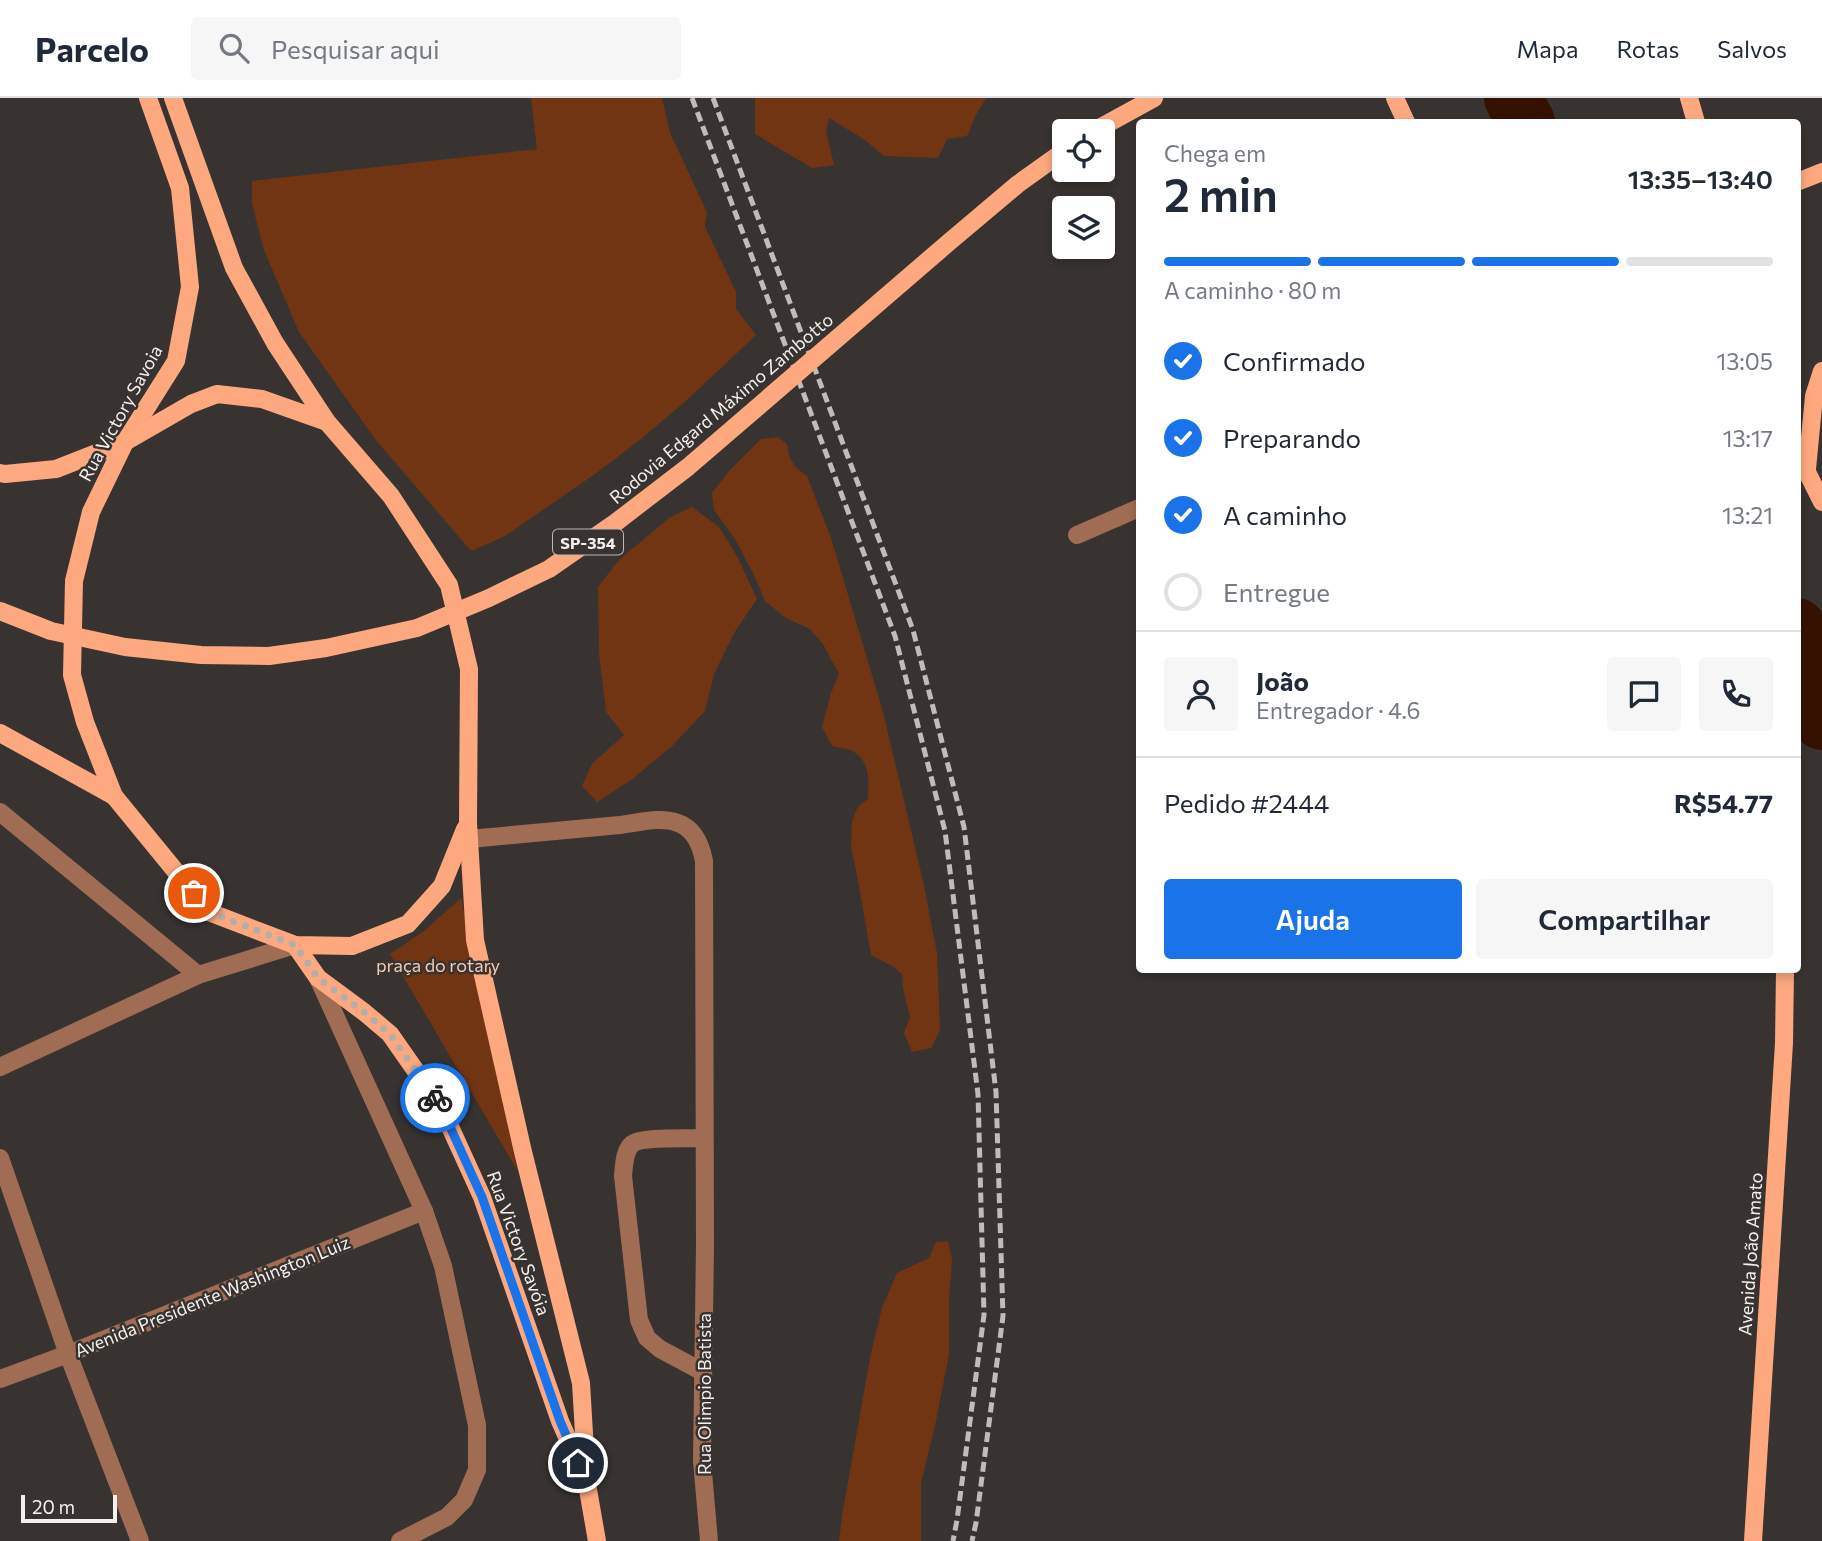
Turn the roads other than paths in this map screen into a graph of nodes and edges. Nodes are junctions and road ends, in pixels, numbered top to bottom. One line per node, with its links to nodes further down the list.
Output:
1 (148, 98): 14 (main road, Rua Victory Savoia)
2 (173, 98): 13 (main road)
3 (1154, 98): 6 (main road)
4 (1395, 98): 7 (main road)
5 (1689, 98): 8 (main road)
6 (1115, 119)
7 (1405, 119)
8 (1695, 119)
9 (1052, 160): 20 (main road, Rodovia Edgard Máximo Zambotto / SP-354, bridge)
10 (1822, 172): 11 (main road)
11 (1801, 180)
12 (1822, 372): 15 (main road)
13 (327, 422): 14 (main road); 24 (main road)
14 (125, 442): 16 (main road); 22 (main road, Rua Victory Savoia)
15 (1802, 462): 17 (main road)
16 (0, 472)
17 (1822, 502)
18 (1136, 509): 19 (street)
19 (1077, 535)
20 (0, 611)
21 (0, 733): 22 (main road)
22 (114, 796): 25 (main road, Rua Victory Savoia)
23 (0, 812): 27 (street)
24 (469, 831): 25 (main road); 30 (street, Rua Olimpio Batista); 36 (main road)
25 (295, 945): 27 (street); 28 (main road, Rua Victory Savóia)
26 (1786, 973): 41 (main road, Avenida João Amato)
27 (198, 975): 29 (street)
28 (318, 978): 32 (street); 36 (main road, Rua Victory Savóia)
29 (0, 1067)
30 (705, 1138): 34 (street, Rua Olimpio Batista); 34 (street)
31 (0, 1158): 33 (street)
32 (424, 1211): 33 (street, Avenida Presidente Washington Luiz); 38 (street)
33 (68, 1354): 35 (street, Avenida Presidente Washington Luiz); 37 (street)
34 (703, 1372): 40 (street, Rua Olimpio Batista)
35 (0, 1380)
36 (587, 1483): 39 (main road)
37 (140, 1541)
38 (400, 1541)
39 (597, 1541)
40 (709, 1541)
41 (1753, 1541)

